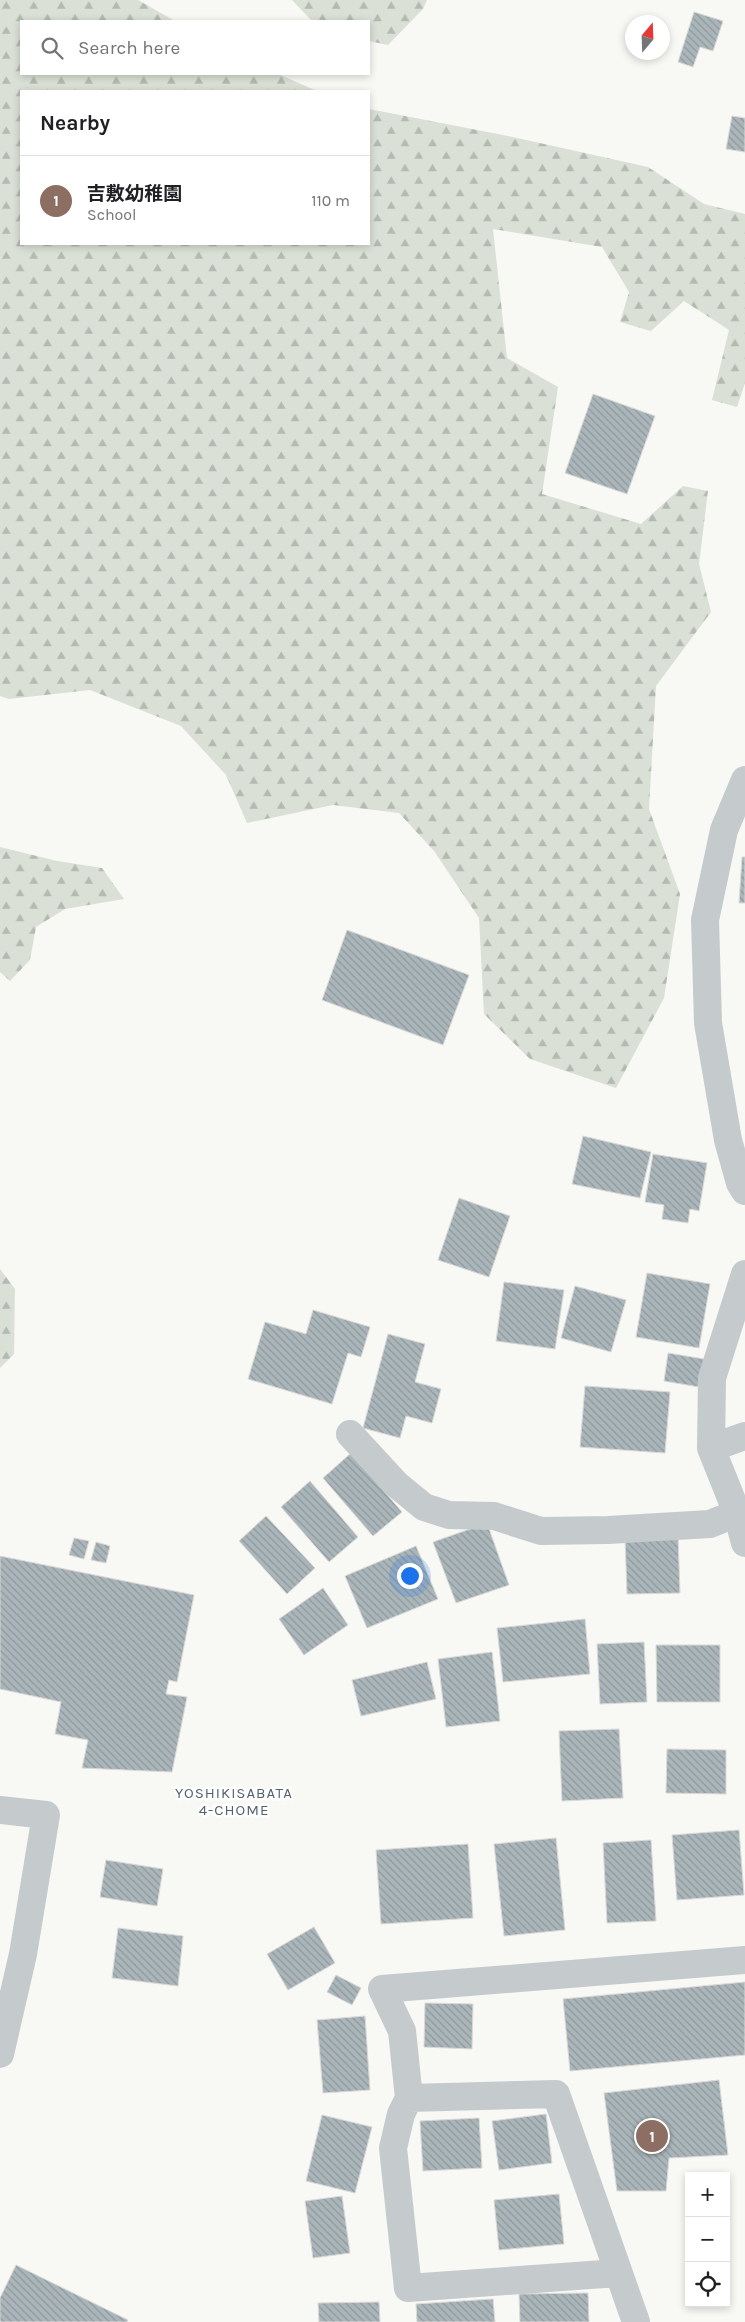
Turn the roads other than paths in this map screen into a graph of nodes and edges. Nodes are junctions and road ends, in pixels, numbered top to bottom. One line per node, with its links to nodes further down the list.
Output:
1 (745, 780): 2 (street)
2 (736, 1140): 3 (street)
3 (745, 1191)
4 (745, 1274): 7 (street)
5 (350, 1434): 8 (street)
6 (745, 1436): 7 (street)
7 (711, 1448): 8 (street)
8 (737, 1513): 9 (street)
9 (745, 1543)
10 (0, 1810): 12 (street)
11 (745, 1960): 13 (street)
12 (0, 2054)
13 (409, 2098): 14 (street); 14 (street)
14 (618, 2273): 15 (street)
15 (636, 2322)

